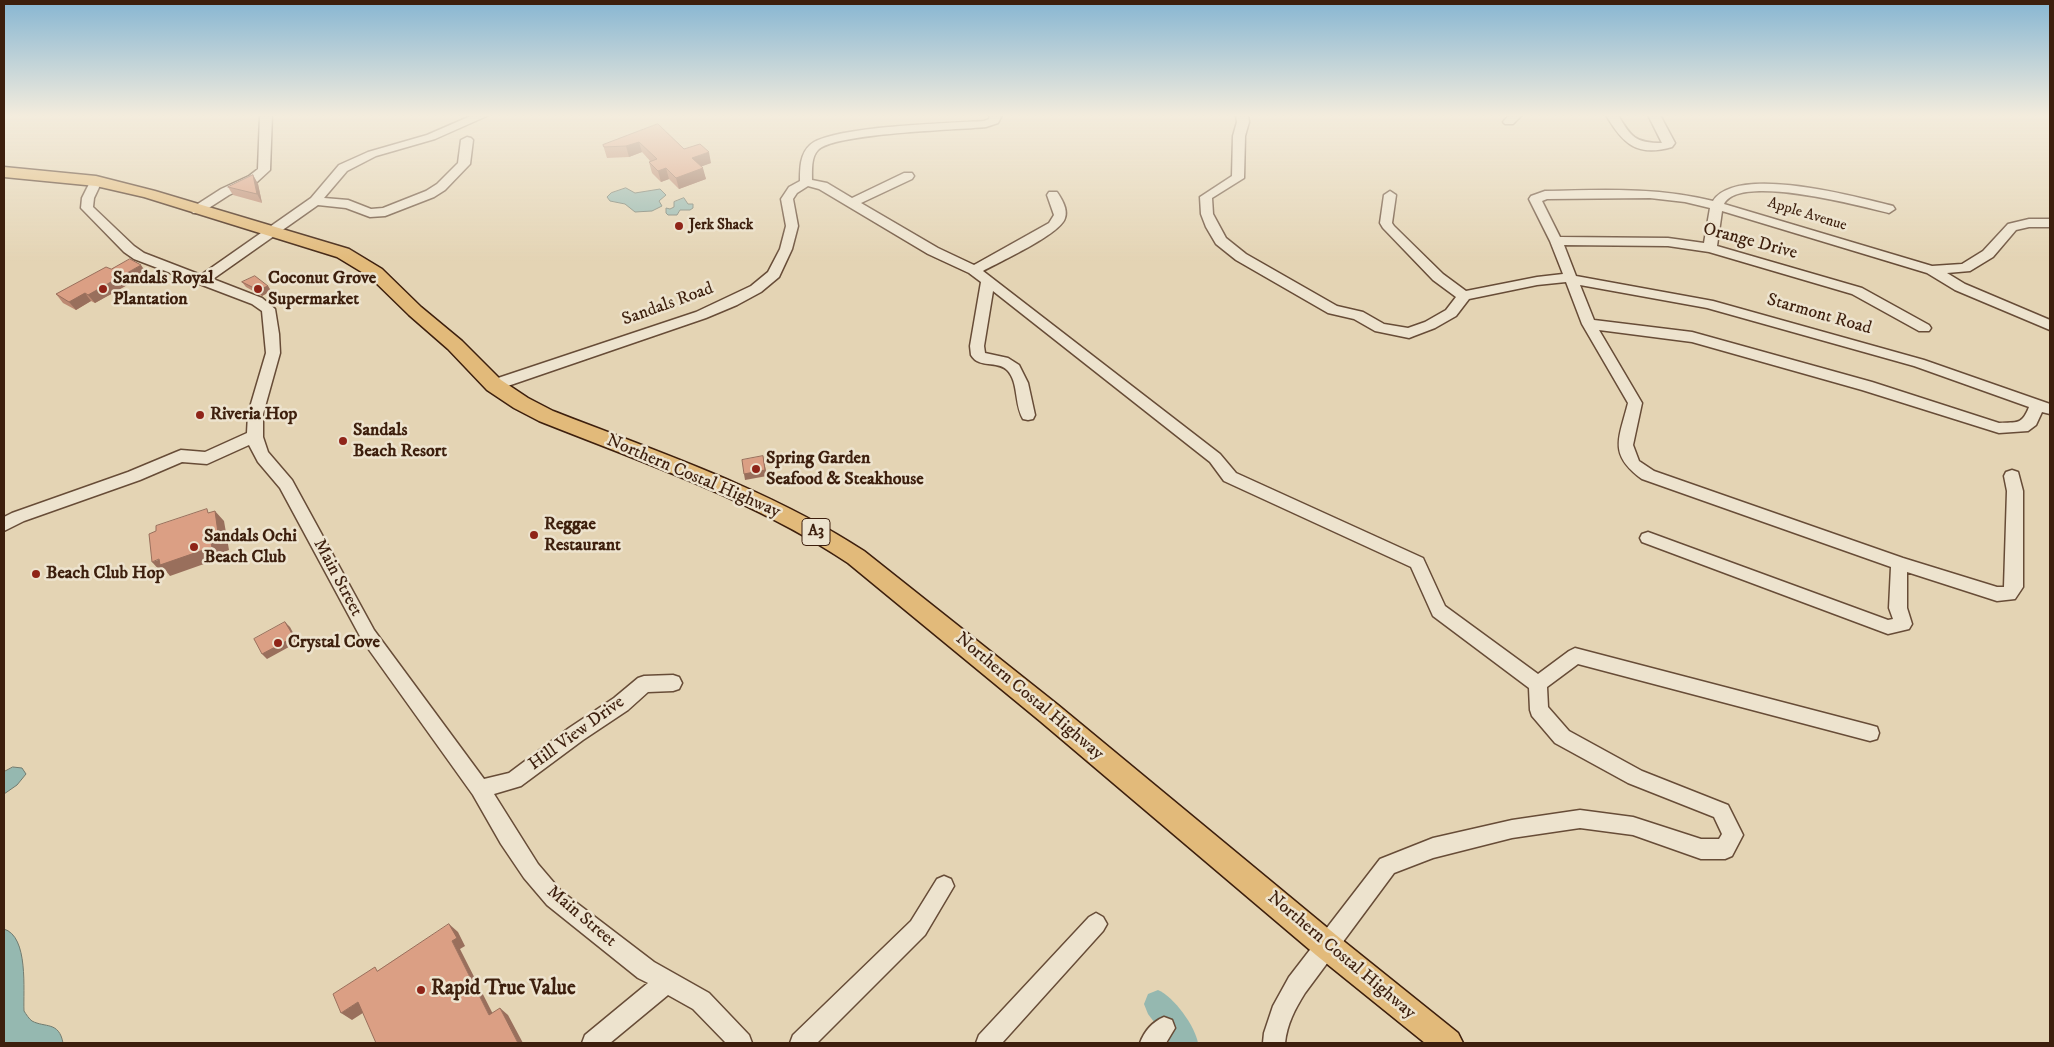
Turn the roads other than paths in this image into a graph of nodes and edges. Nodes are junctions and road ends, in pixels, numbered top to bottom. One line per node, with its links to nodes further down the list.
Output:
1 (264, 164): 16 (street)
2 (352, 164): 12 (street)
3 (464, 164): 12 (street)
4 (808, 164): 9 (street)
5 (1238, 164): 26 (street)
6 (4, 172): 8 (main road, A3)
7 (908, 176): 13 (street)
8 (96, 181): 16 (main road, Northern Costal Highway / A3); 24 (street)
9 (806, 182): 13 (street); 30 (street, Sandals Road)
10 (1052, 195): 21 (street)
11 (1390, 195): 26 (street)
12 (319, 197): 18 (street)
13 (851, 203): 21 (street)
14 (1717, 207): 15 (street); 19 (street, Apple Avenue); 20 (street); 22 (street, Apple Avenue)
15 (1889, 209)
16 (197, 210): 18 (main road, Northern Costal Highway / A3)
17 (2050, 223): 22 (street, Apple Avenue)
18 (270, 232): 24 (street); 30 (main road, Northern Costal Highway / A3)
19 (1556, 241): 20 (street, Orange Drive); 23 (street)
20 (1710, 248): 29 (street, Orange Drive)
21 (974, 270): 25 (street)
22 (1932, 270): 28 (street)
23 (1571, 279): 26 (street, Starmont Road); 27 (street); 31 (street, Starmont Road)
24 (203, 280): 33 (street)
25 (988, 281): 32 (street); 39 (street)
26 (1464, 296)
27 (1589, 324): 31 (street); 37 (street)
28 (2050, 325)
29 (1924, 328)
30 (494, 385): 44 (main road, Northern Costal Highway / A3)
31 (2044, 407)
32 (1028, 415)
33 (254, 436): 35 (street); 41 (street, Main Street)
34 (2012, 476): 37 (street)
35 (4, 524)
36 (1648, 538): 37 (street)
37 (1899, 563)
38 (673, 683): 41 (street, Hill View Drive)
39 (1538, 684): 40 (street); 44 (street)
40 (1870, 733)
41 (480, 789): 45 (street, Main Street)
42 (944, 886): 48 (street)
43 (1096, 924): 49 (street)
44 (1326, 945): 50 (street); 51 (main road, Northern Costal Highway / A3)
45 (668, 981): 46 (street); 47 (street, Main Street)
46 (593, 1043)
47 (741, 1043)
48 (801, 1043)
49 (988, 1043)
50 (1274, 1043)
51 (1448, 1043)

